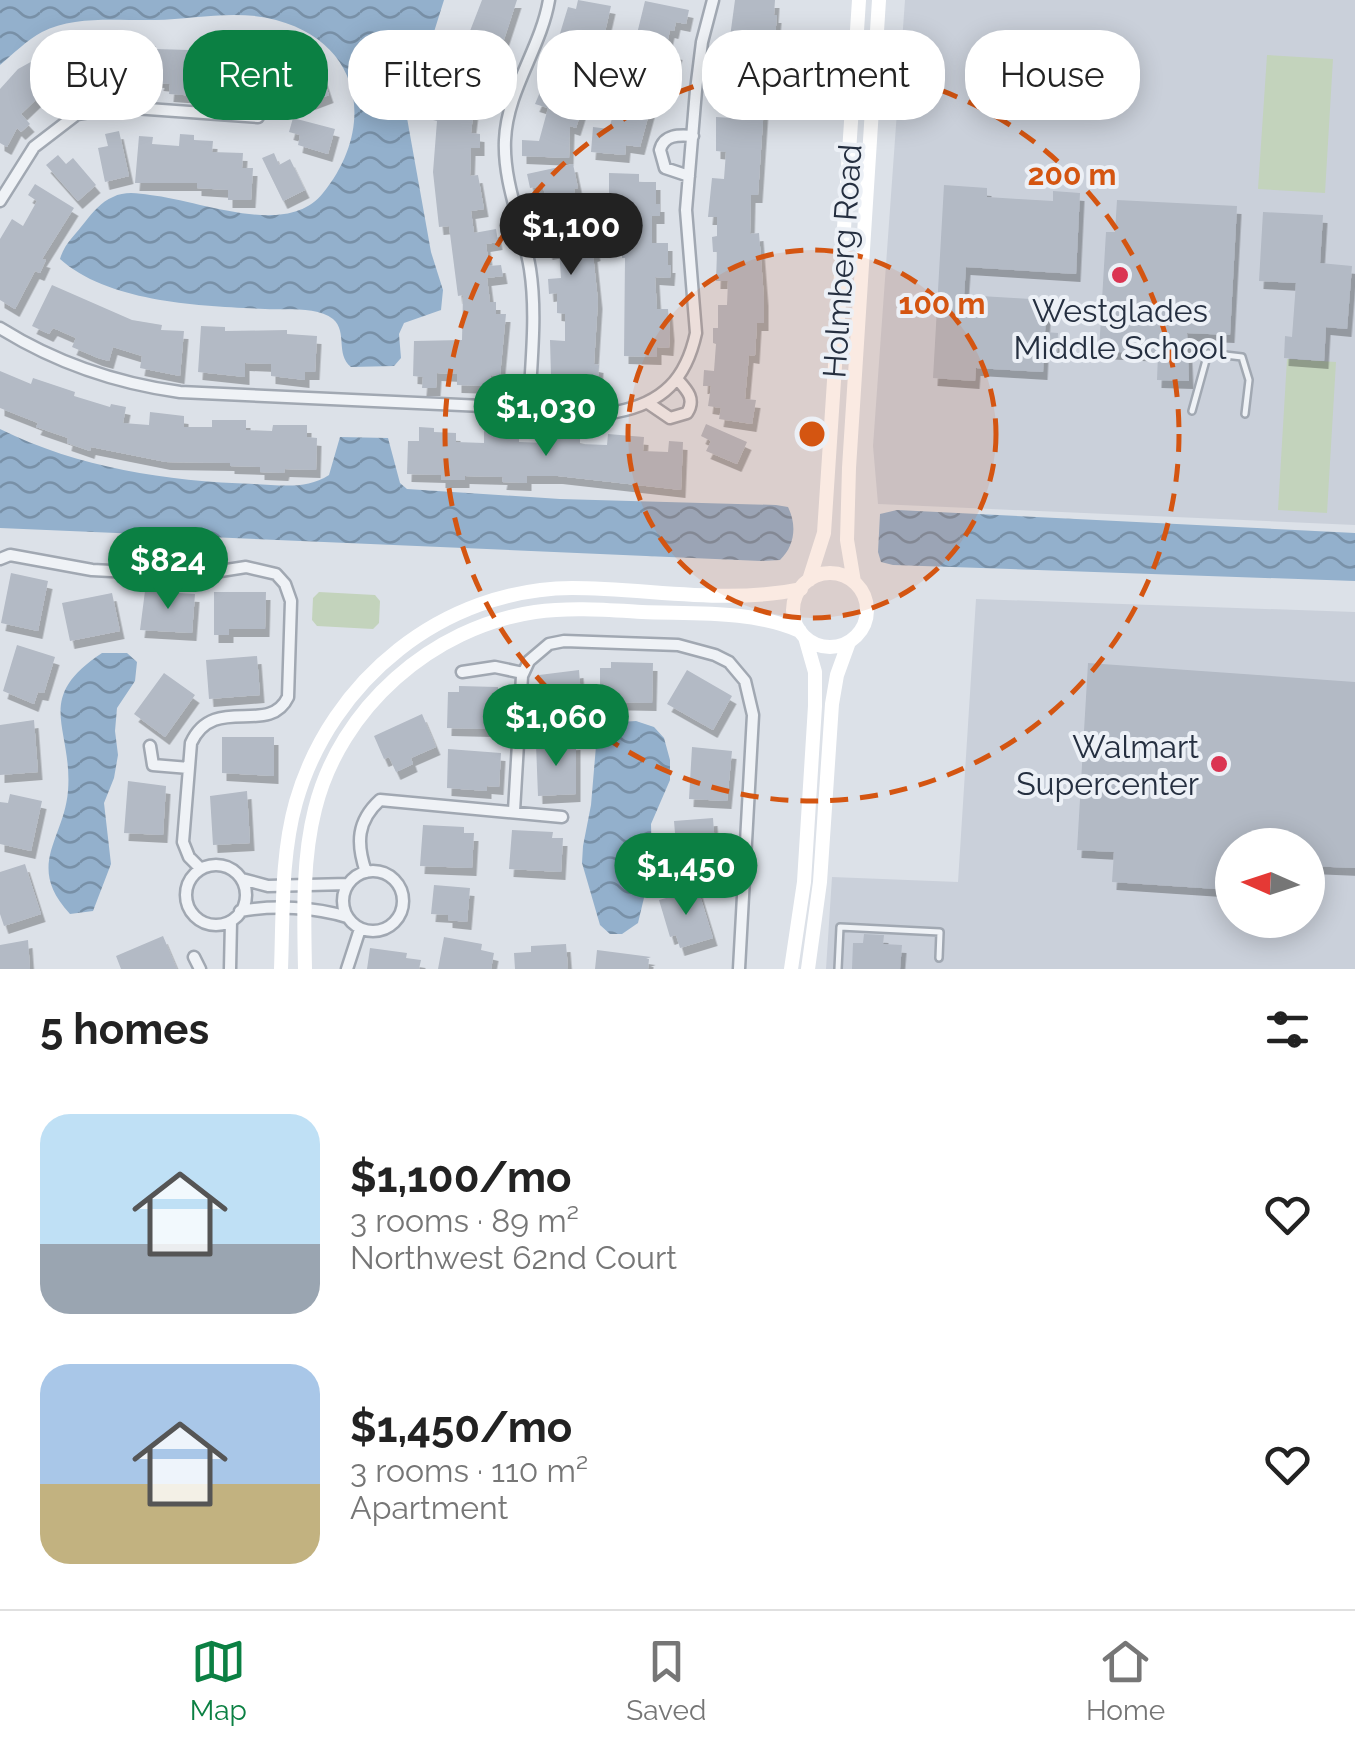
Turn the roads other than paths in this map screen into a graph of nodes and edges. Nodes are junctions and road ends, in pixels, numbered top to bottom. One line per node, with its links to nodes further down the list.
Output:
1 (549, 0): 12 (street)
2 (713, 0): 6 (street)
3 (858, 0): 17 (street, Holmberg Road)
4 (879, 0): 16 (street, Holmberg Road)
5 (183, 112): 8 (street)
6 (692, 136): 7 (street); 7 (street)
7 (689, 176): 10 (street)
8 (0, 201)
9 (0, 328): 12 (street)
10 (673, 384): 11 (street); 11 (street)
11 (648, 404): 12 (street)
12 (530, 408)
13 (1192, 411): 14 (lane)
14 (1245, 414)
15 (0, 558): 23 (street)
16 (854, 582): 17 (street); 19 (street)
17 (805, 585): 18 (street); 30 (street)
18 (802, 634): 19 (street); 31 (street); 46 (street)
19 (848, 642): 47 (street)
20 (462, 672): 21 (street)
21 (523, 674): 24 (street); 45 (street)
22 (150, 746): 23 (street)
23 (189, 768): 26 (street)
24 (514, 811): 25 (street); 27 (street)
25 (562, 817)
26 (200, 869): 28 (street); 36 (street)
27 (366, 872): 29 (street); 37 (street)
28 (242, 880): 30 (street); 34 (street)
29 (348, 884): 31 (street); 35 (street)
30 (285, 885): 31 (street); 32 (street)
31 (306, 885): 33 (street)
32 (284, 909): 33 (street); 34 (street); 42 (street)
33 (305, 910): 35 (street); 43 (street)
34 (240, 912): 36 (street)
35 (347, 917): 37 (street)
36 (231, 921): 41 (street)
37 (360, 929): 44 (street)
38 (194, 957): 40 (street)
39 (938, 958): 48 (lane)
40 (200, 969)
41 (230, 969)
42 (281, 969)
43 (305, 969)
44 (347, 969)
45 (738, 969)
46 (791, 969)
47 (808, 969)
48 (838, 969)

